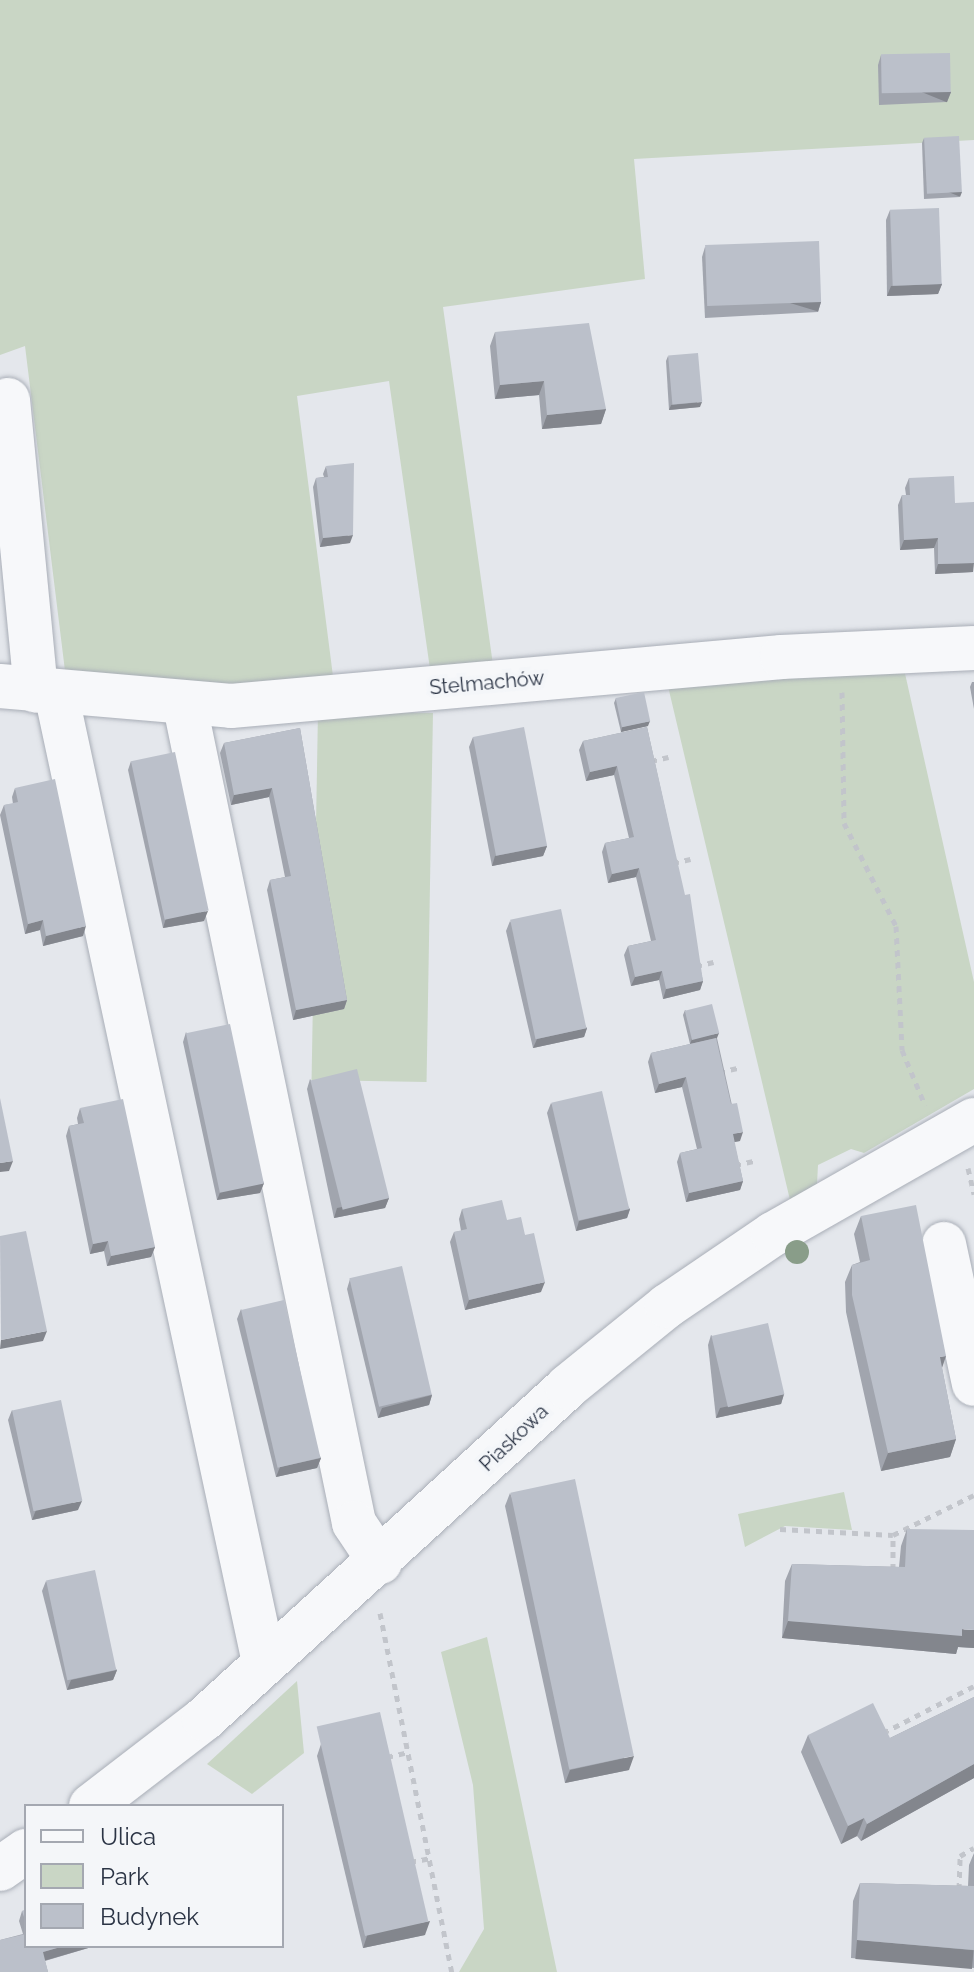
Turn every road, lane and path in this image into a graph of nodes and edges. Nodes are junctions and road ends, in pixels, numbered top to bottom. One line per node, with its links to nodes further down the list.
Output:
1 (8, 400): 4 (street)
2 (974, 648): 3 (street, Stelmachów)
3 (841, 653): 5 (street, Stelmachów); 14 (path)
4 (31, 690): 5 (street, Stelmachów); 24 (street)
5 (185, 706): 22 (street)
6 (669, 757): 7 (path)
7 (650, 761)
8 (691, 859): 9 (path)
9 (672, 863)
10 (714, 962): 11 (path)
11 (695, 967)
12 (738, 1068): 13 (path)
13 (718, 1073)
14 (957, 1130): 22 (street, Piaskowa)
15 (754, 1161): 16 (path)
16 (734, 1165)
17 (944, 1244): 18 (street)
18 (974, 1384)
19 (974, 1495): 21 (path)
20 (780, 1529): 21 (path)
21 (893, 1535): 23 (path)
22 (373, 1568): 24 (street, Piaskowa); 27 (path)
23 (904, 1577)
24 (264, 1662): 29 (street, Piaskowa)
25 (974, 1686): 26 (path)
26 (883, 1733)
27 (409, 1752): 28 (path); 32 (path)
28 (382, 1758)
29 (93, 1804)
30 (974, 1848): 35 (path)
31 (24, 1852): 34 (street)
32 (430, 1858): 33 (path); 36 (path)
33 (409, 1862)
34 (0, 1869)
35 (973, 1897)
36 (452, 1972)

